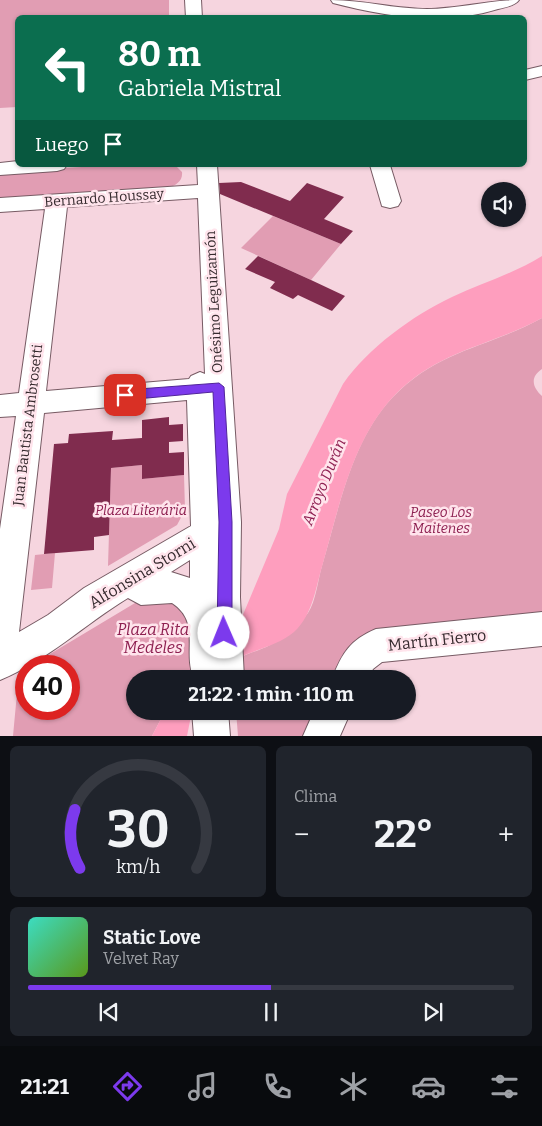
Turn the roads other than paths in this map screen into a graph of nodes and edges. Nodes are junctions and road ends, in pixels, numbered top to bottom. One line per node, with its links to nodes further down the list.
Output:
1 (182, 0): 9 (street)
2 (192, 0): 10 (street)
3 (330, 0): 11 (street)
4 (339, 0): 8 (street)
5 (378, 0): 8 (street)
6 (471, 0): 8 (street)
7 (511, 0): 8 (street)
8 (412, 6)
9 (183, 15)
10 (194, 15)
11 (334, 15)
12 (542, 70): 13 (street)
13 (527, 74)
14 (28, 167): 18 (street)
15 (193, 167): 19 (street, Onésimo Leguizamón)
16 (206, 167): 19 (street, Onésimo Leguizamón)
17 (381, 167): 21 (street)
18 (0, 169)
19 (200, 192): 20 (street, Bernardo Houssay); 23 (street, Onésimo Leguizamón)
20 (57, 201): 22 (street, Bernardo Houssay); 24 (street, Juan Bautista Ambrosetti)
21 (390, 201)
22 (0, 205)
23 (210, 388): 24 (street); 26 (street, Onésimo Leguizamón)
24 (31, 403): 25 (street); 31 (street, Juan Bautista Ambrosetti)
25 (0, 406)
26 (216, 536): 27 (street, Alfonsina Storni); 28 (street, Onésimo Leguizamón); 29 (street, Alfonsina Storni); 34 (street, Onésimo Leguizamón)
27 (141, 589): 28 (street); 29 (street, Alfonsina Storni)
28 (206, 623): 33 (street, Onésimo Leguizamón)
29 (60, 626): 32 (street, Alfonsina Storni)
30 (542, 629): 35 (street, Martín Fierro)
31 (0, 650)
32 (0, 663)
33 (208, 670)
34 (226, 670)
35 (354, 670)
36 (211, 720): 39 (street)
37 (227, 720): 40 (street)
38 (329, 720): 41 (street)
39 (212, 736)
40 (227, 736)
41 (321, 736)

